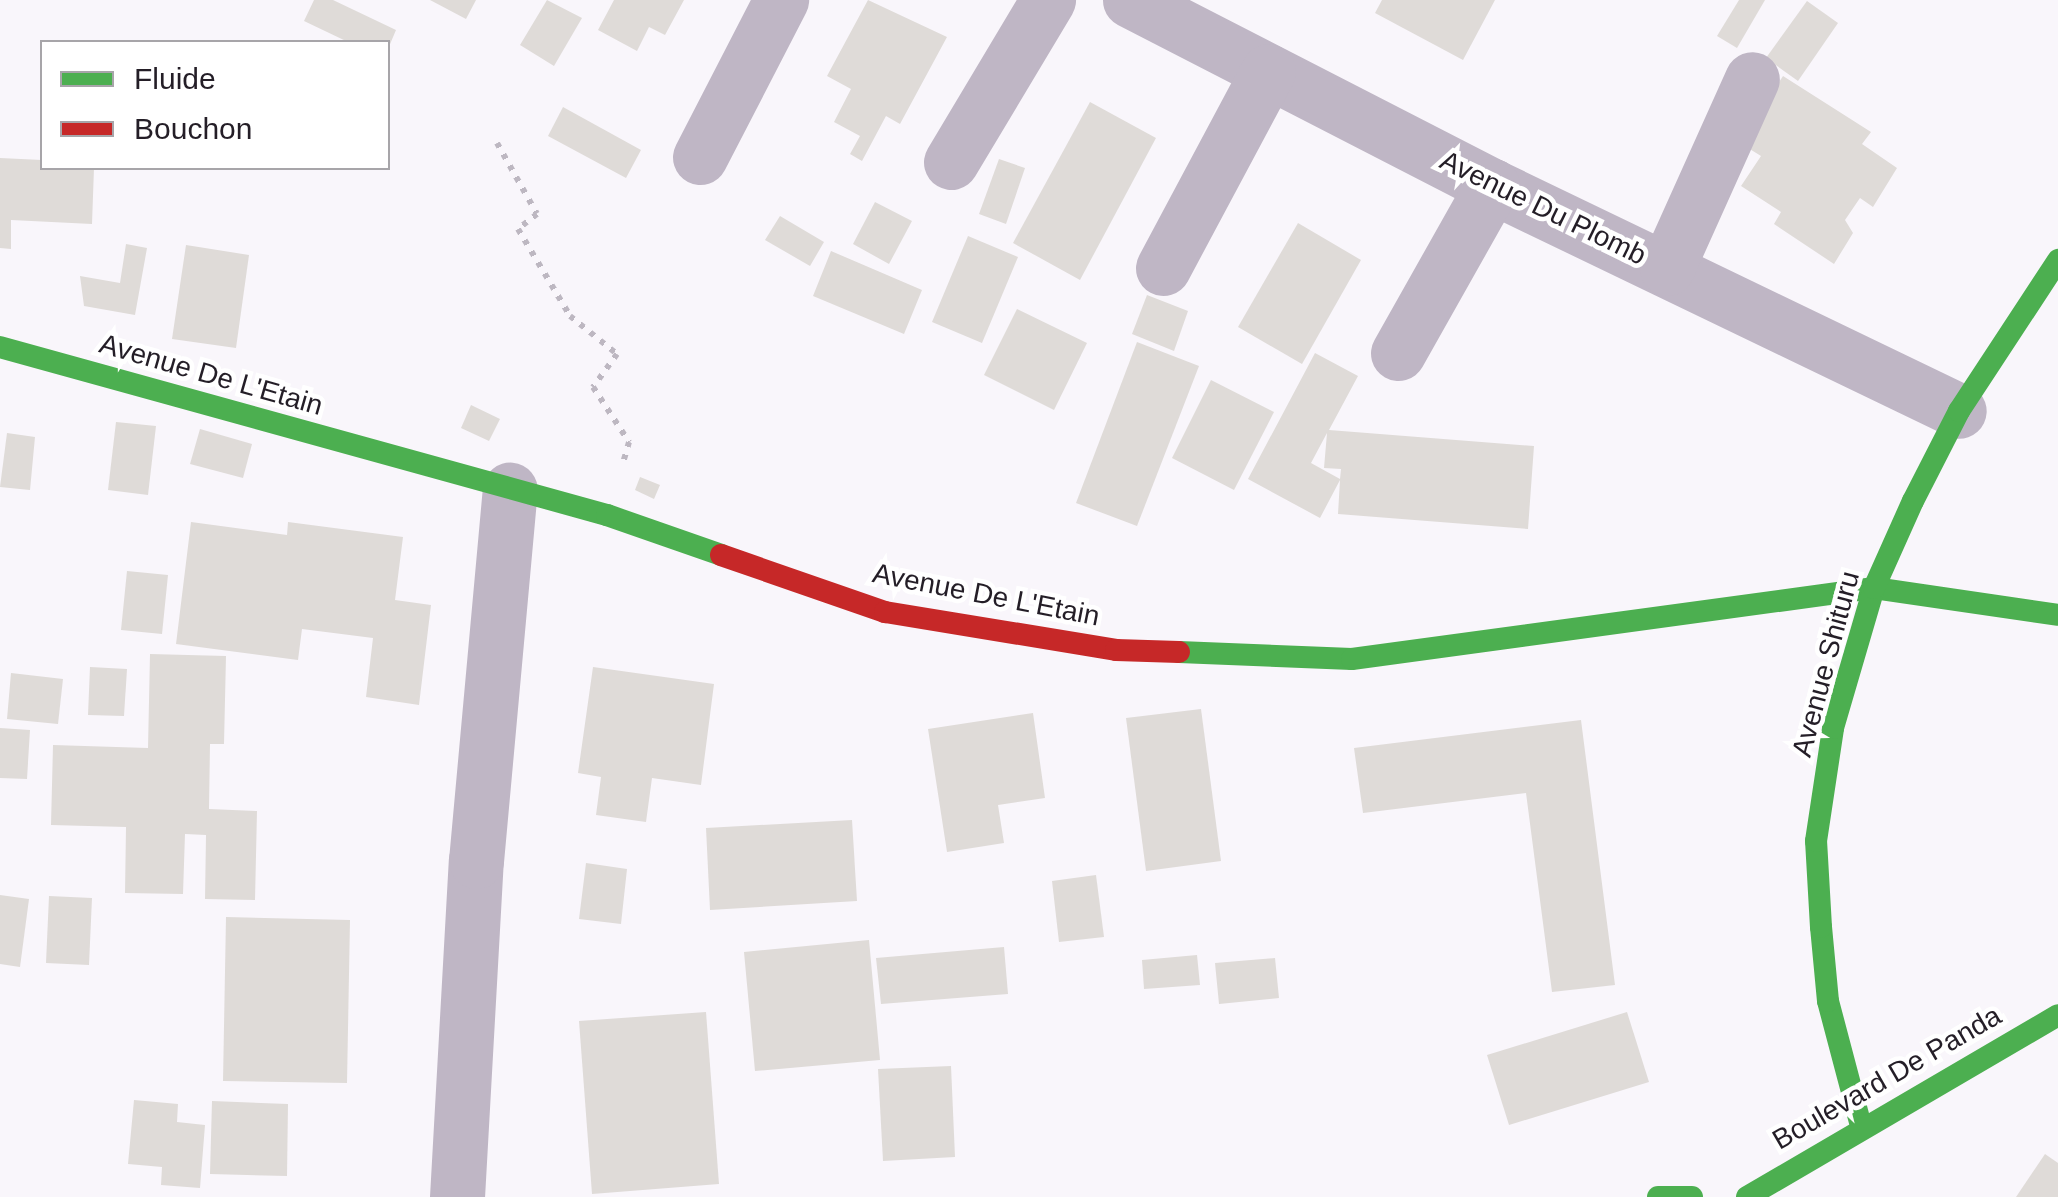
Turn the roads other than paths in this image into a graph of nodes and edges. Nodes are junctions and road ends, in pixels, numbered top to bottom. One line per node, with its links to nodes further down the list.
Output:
1 (781, 0): 6 (street)
2 (1048, 0): 7 (street)
3 (1130, 0): 4 (street, Avenue Du Plomb)
4 (1268, 71): 8 (street, Avenue Du Plomb); 10 (street)
5 (1752, 79): 11 (street)
6 (700, 158)
7 (951, 162)
8 (1492, 186): 11 (street, Avenue Du Plomb); 13 (street)
9 (2058, 260): 14 (street, Avenue Shituru)
10 (1163, 268)
11 (1667, 268): 14 (street, Avenue Du Plomb)
12 (0, 347): 15 (street, Avenue De L'Etain)
13 (1398, 353)
14 (1959, 411): 16 (street, Avenue Shituru)
15 (510, 490): 16 (street, Avenue De L'Etain); 20 (street)
16 (1874, 588): 17 (street, Avenue De L'Etain); 19 (street, Avenue Shituru)
17 (2058, 615)
18 (2058, 1016): 19 (street, Boulevard De Panda)
19 (1861, 1126): 23 (street, Boulevard De Panda)
20 (457, 1197)
21 (1658, 1197): 22 (street)
22 (1692, 1197)
23 (1747, 1197)

